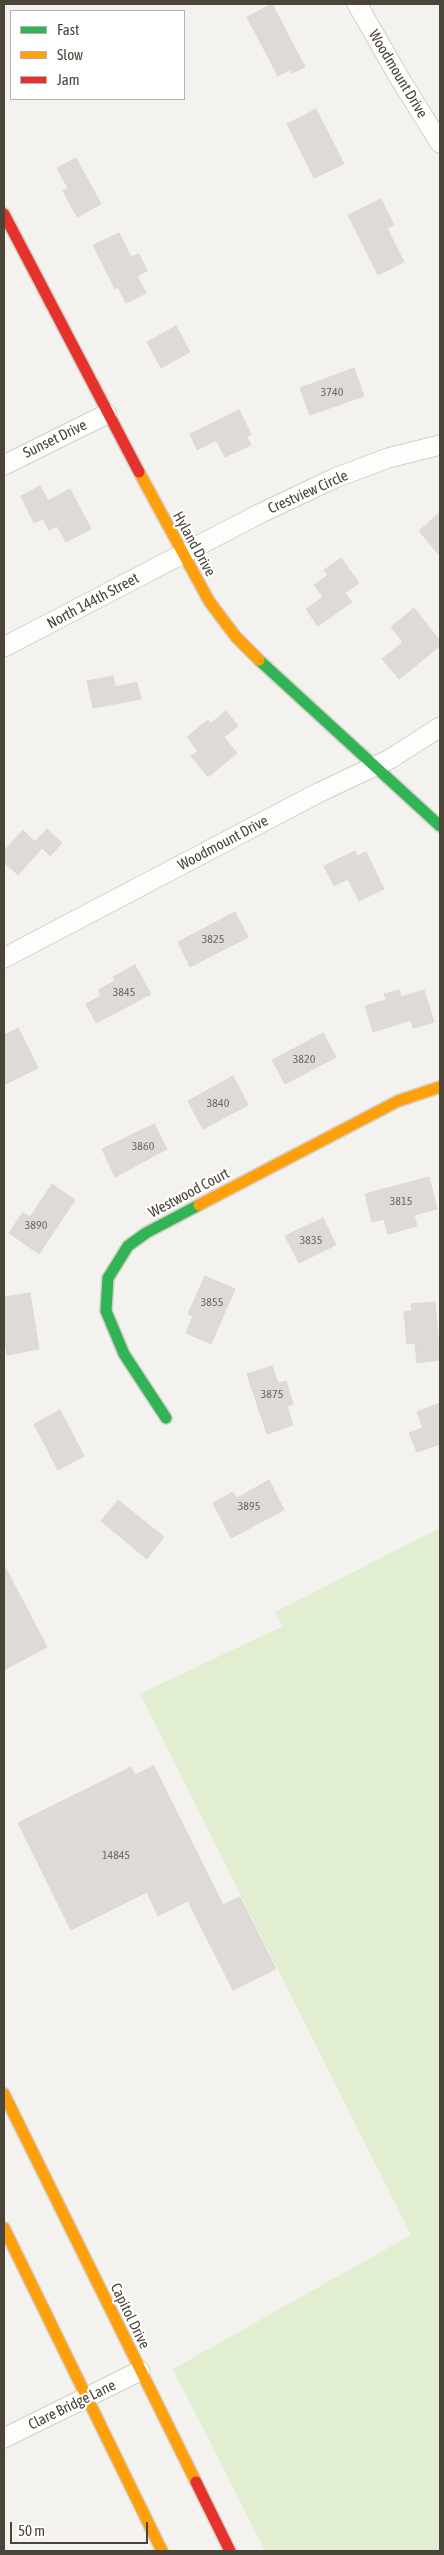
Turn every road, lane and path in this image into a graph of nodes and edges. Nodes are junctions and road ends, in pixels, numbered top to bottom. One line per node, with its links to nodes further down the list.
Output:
1 (357, 4): 2 (street, Woodmount Drive)
2 (440, 143)
3 (4, 214): 4 (street, Hyland Drive)
4 (107, 414): 6 (street, Sunset Drive); 7 (street, Hyland Drive)
5 (440, 445): 7 (street, Crestview Circle)
6 (4, 464)
7 (182, 554): 8 (street, North 144th Street); 10 (street, Hyland Drive)
8 (4, 647)
9 (440, 728): 10 (street, Woodmount Drive)
10 (374, 766): 11 (street, Hyland Drive); 12 (street, Woodmount Drive)
11 (440, 826)
12 (4, 958)
13 (440, 1087): 14 (street, Westwood Court)
14 (166, 1418)
15 (4, 2094): 17 (street, Capitol Drive)
16 (4, 2228): 18 (street)
17 (140, 2371): 18 (street, Clare Bridge Lane); 21 (street, Capitol Drive)
18 (87, 2398): 19 (street, Clare Bridge Lane); 20 (street)
19 (4, 2438)
20 (162, 2551)
21 (230, 2551)

